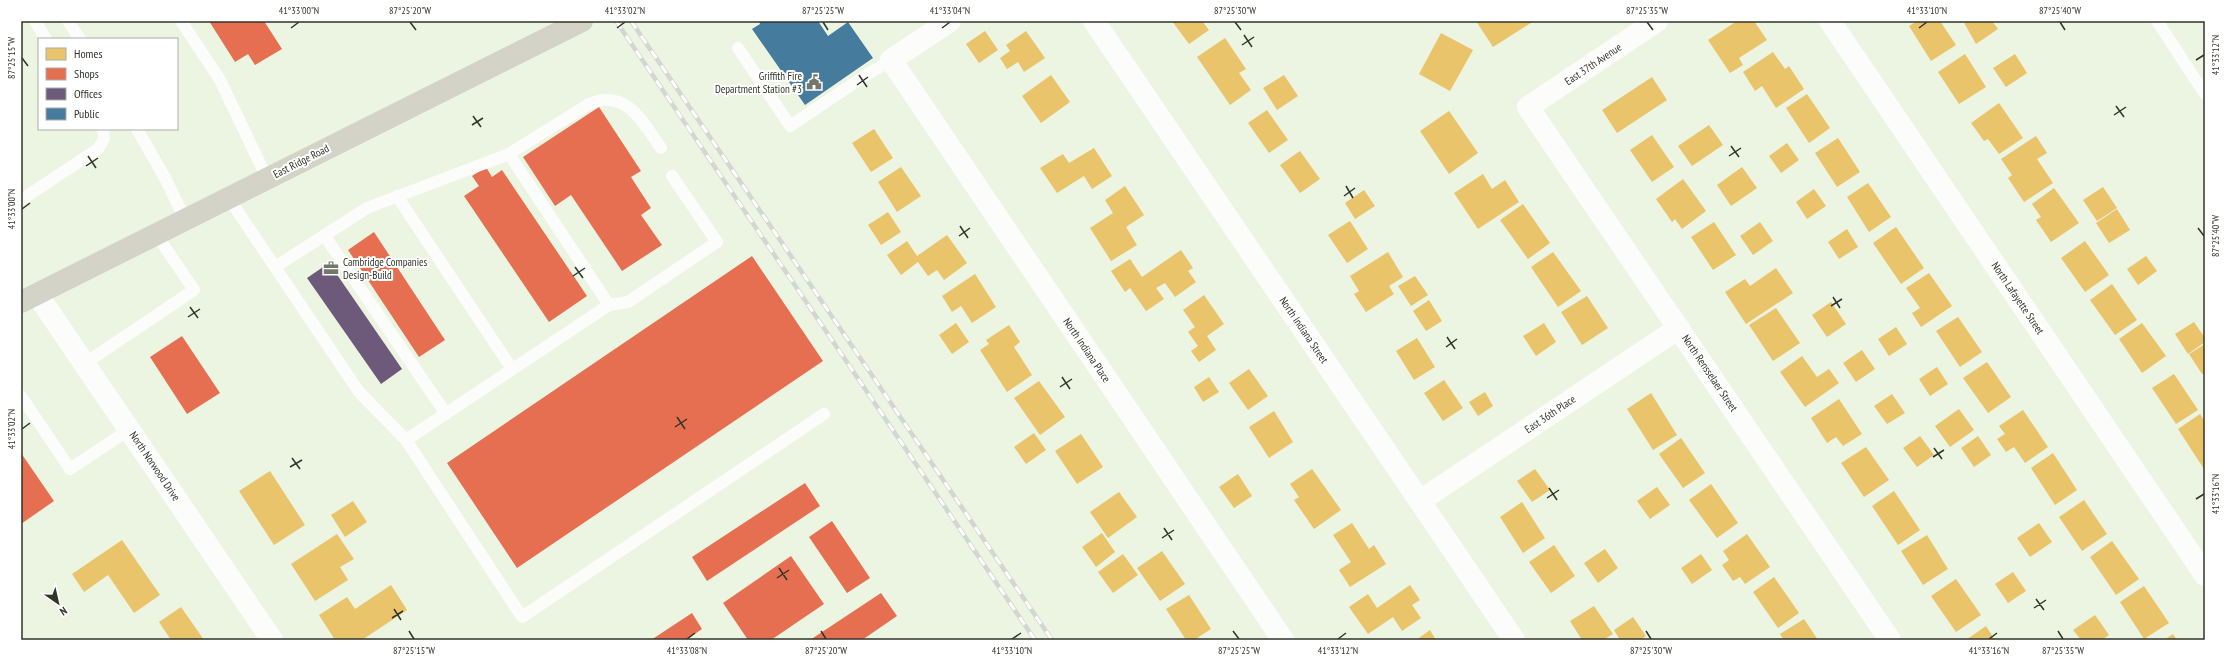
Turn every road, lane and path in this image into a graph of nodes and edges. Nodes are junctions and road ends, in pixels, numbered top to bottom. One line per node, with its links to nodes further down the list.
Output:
1 (35, 21): 10 (lane)
2 (68, 21): 11 (lane)
3 (180, 21): 21 (lane)
4 (582, 21): 21 (main road, East Ridge Road)
5 (1094, 21): 39 (street, North Indiana Street)
6 (1657, 21): 15 (street, East 37th Avenue)
7 (1830, 21): 40 (street, North Lafayette Street)
8 (2157, 21): 14 (lane)
9 (940, 23): 13 (street)
10 (45, 38)
11 (79, 38)
12 (738, 48): 13 (lane)
13 (891, 60): 42 (street, North Indiana Place)
14 (2205, 94)
15 (1528, 107): 31 (street, North Rensselaer Street)
16 (102, 130): 24 (lane)
17 (138, 130): 25 (lane)
18 (661, 148): 19 (lane)
19 (509, 154): 22 (lane); 30 (lane)
20 (672, 176): 30 (lane)
21 (267, 178): 23 (main road, East Ridge Road)
22 (397, 196): 27 (lane); 33 (lane)
23 (228, 197): 25 (main road, East Ridge Road); 28 (lane)
24 (21, 200)
25 (185, 219): 26 (main road, East Ridge Road)
26 (156, 234): 29 (main road, East Ridge Road); 32 (lane)
27 (324, 235): 28 (lane); 35 (lane)
28 (275, 267): 38 (lane)
29 (29, 298): 32 (street, North Norwood Drive)
30 (609, 305): 33 (lane)
31 (1679, 328): 39 (street, East 36th Place); 44 (street, North Rensselaer Street)
32 (84, 364): 37 (street, North Norwood Drive)
33 (512, 369): 35 (lane)
34 (21, 396): 37 (lane)
35 (446, 414): 38 (lane)
36 (824, 414): 38 (lane)
37 (130, 429): 41 (street, North Norwood Drive)
38 (406, 440)
39 (1420, 501): 43 (street, North Indiana Street)
40 (2205, 575)
41 (272, 640)
42 (1283, 640)
43 (1514, 640)
44 (1890, 640)

